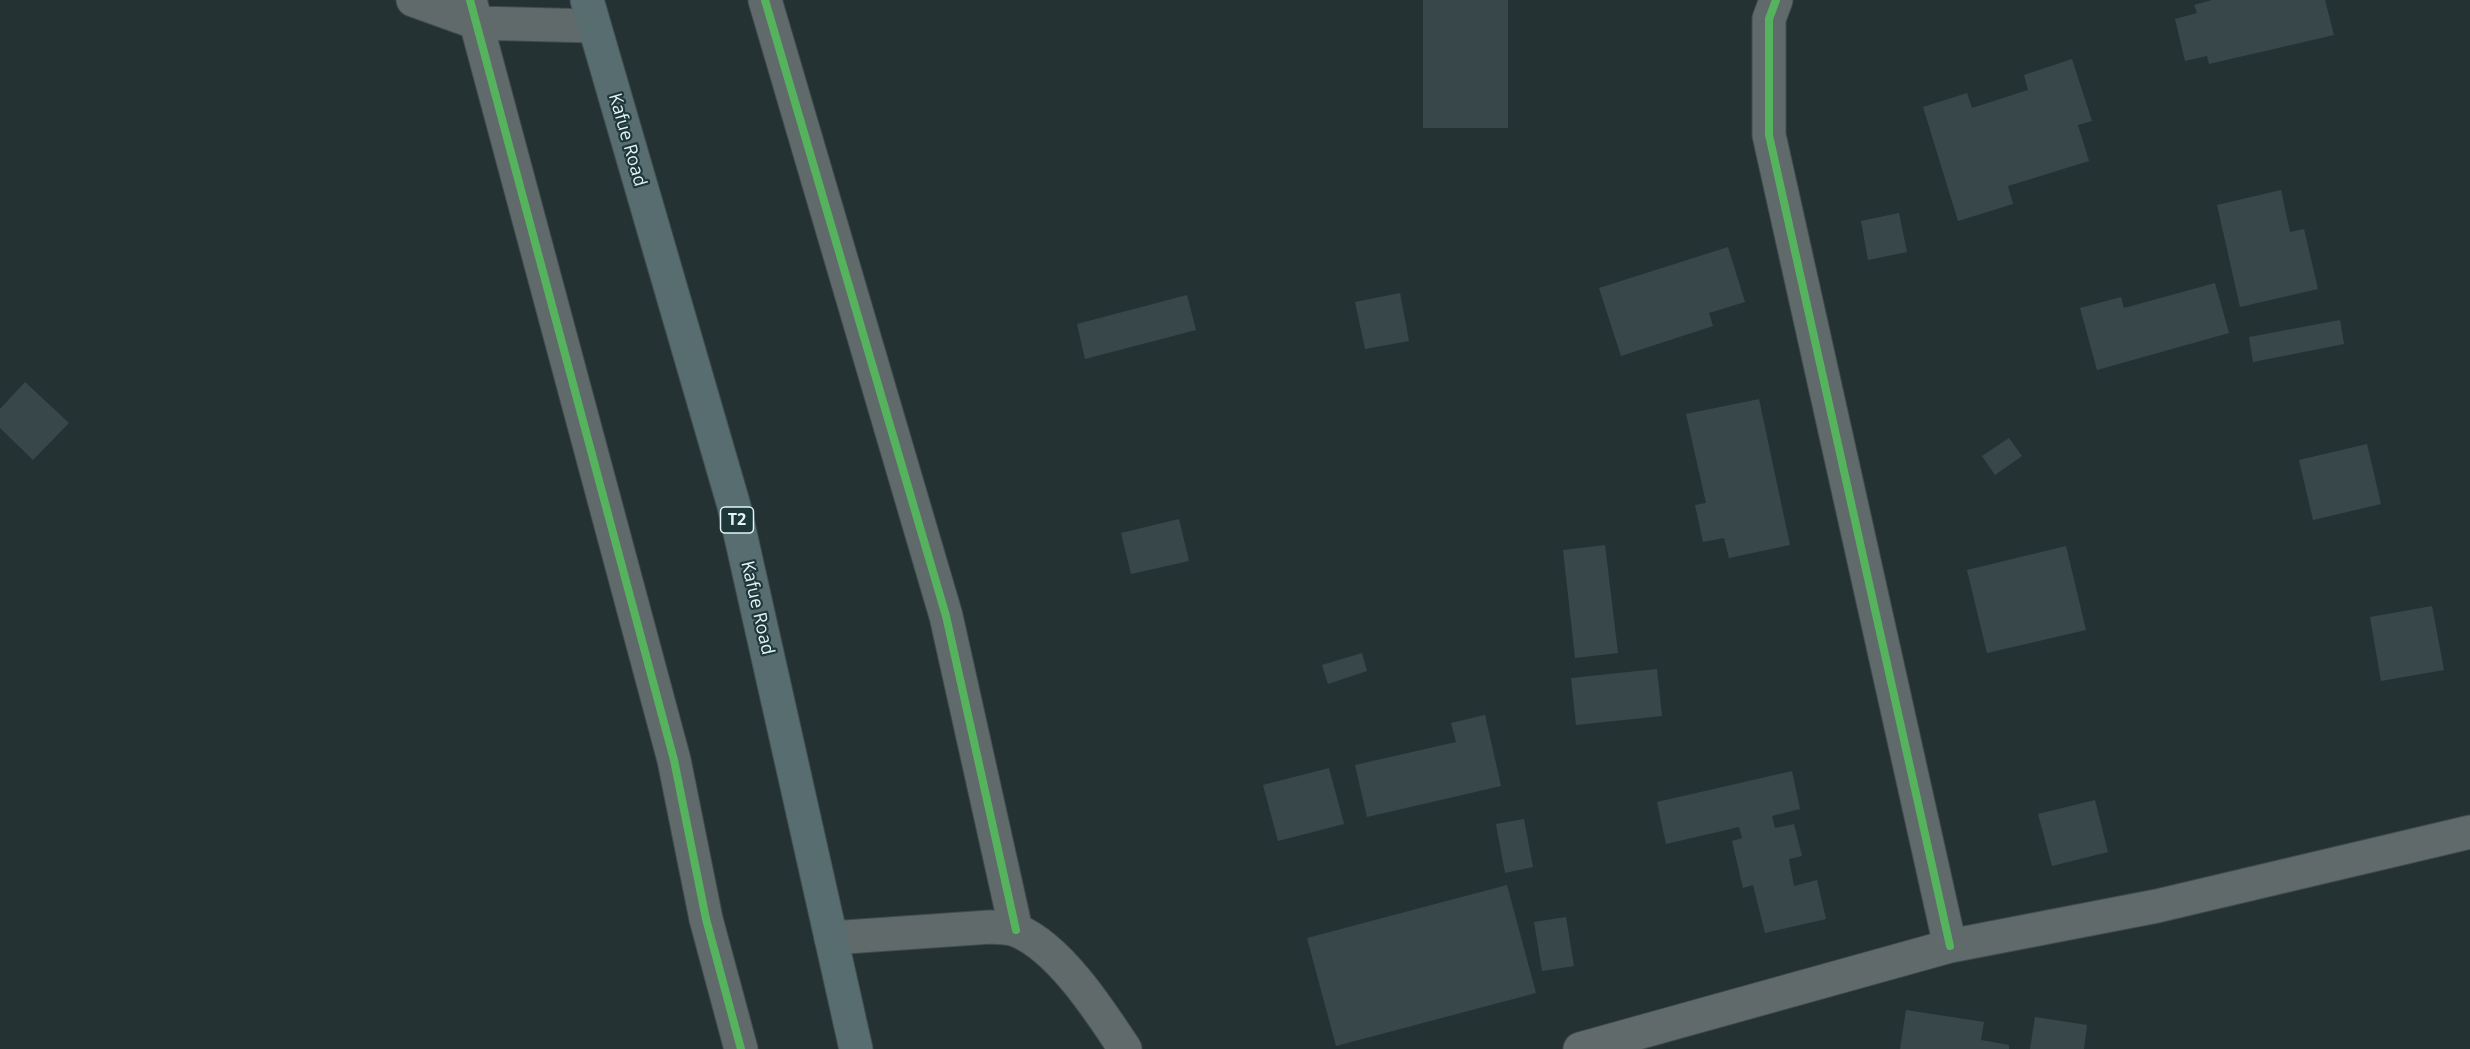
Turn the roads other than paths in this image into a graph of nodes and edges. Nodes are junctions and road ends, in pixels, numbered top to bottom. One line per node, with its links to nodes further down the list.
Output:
1 (413, 0): 4 (street)
2 (765, 0): 7 (street)
3 (1776, 0): 9 (street)
4 (474, 11): 5 (street); 10 (street)
5 (590, 13): 8 (highway, Kafue Road / T2)
6 (2470, 832): 9 (street)
7 (1016, 930): 8 (street); 12 (street)
8 (831, 938): 11 (highway, Kafue Road / T2)
9 (1950, 946): 13 (street)
10 (741, 1049)
11 (856, 1049)
12 (1125, 1049)
13 (1580, 1049)

